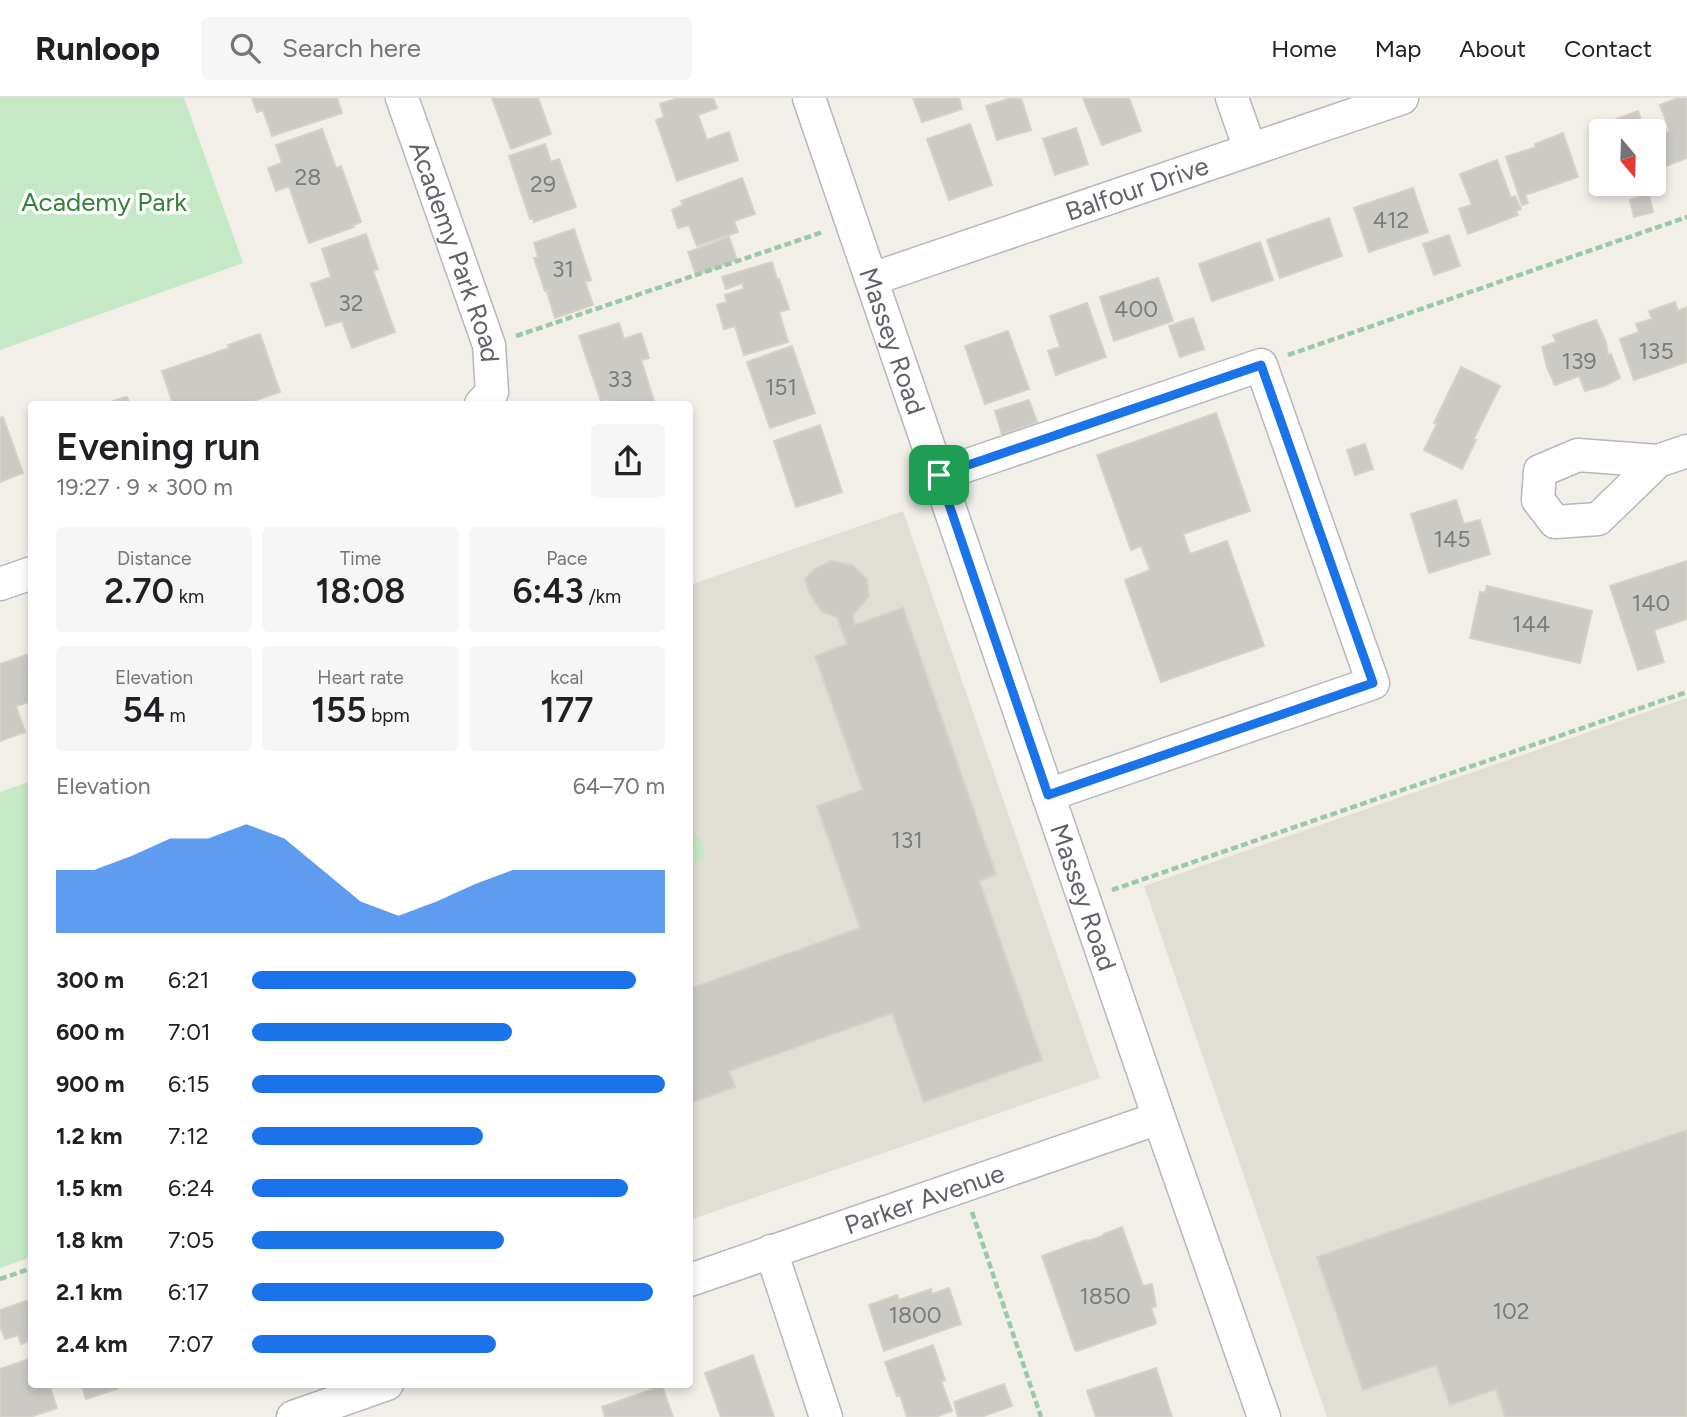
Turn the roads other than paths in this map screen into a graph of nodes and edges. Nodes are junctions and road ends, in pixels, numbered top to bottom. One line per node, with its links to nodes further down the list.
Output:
1 (402, 98): 7 (street, Academy Park Road)
2 (809, 98): 6 (street, Massey Road)
3 (1232, 98): 5 (street)
4 (1402, 98): 5 (street, Balfour Drive)
5 (1250, 149): 6 (street, Balfour Drive)
6 (872, 279): 8 (street, Massey Road)
7 (484, 401)
8 (939, 475): 11 (street, Massey Road); 11 (street)
9 (28, 574): 10 (street)
10 (0, 584)
11 (1048, 795): 12 (street, Massey Road)
12 (1159, 1118): 13 (street, Parker Avenue); 18 (street, Massey Road)
13 (771, 1251): 14 (street, Parker Avenue); 17 (street)
14 (693, 1279)
15 (376, 1388): 16 (street)
16 (293, 1417)
17 (826, 1417)
18 (1264, 1417)

